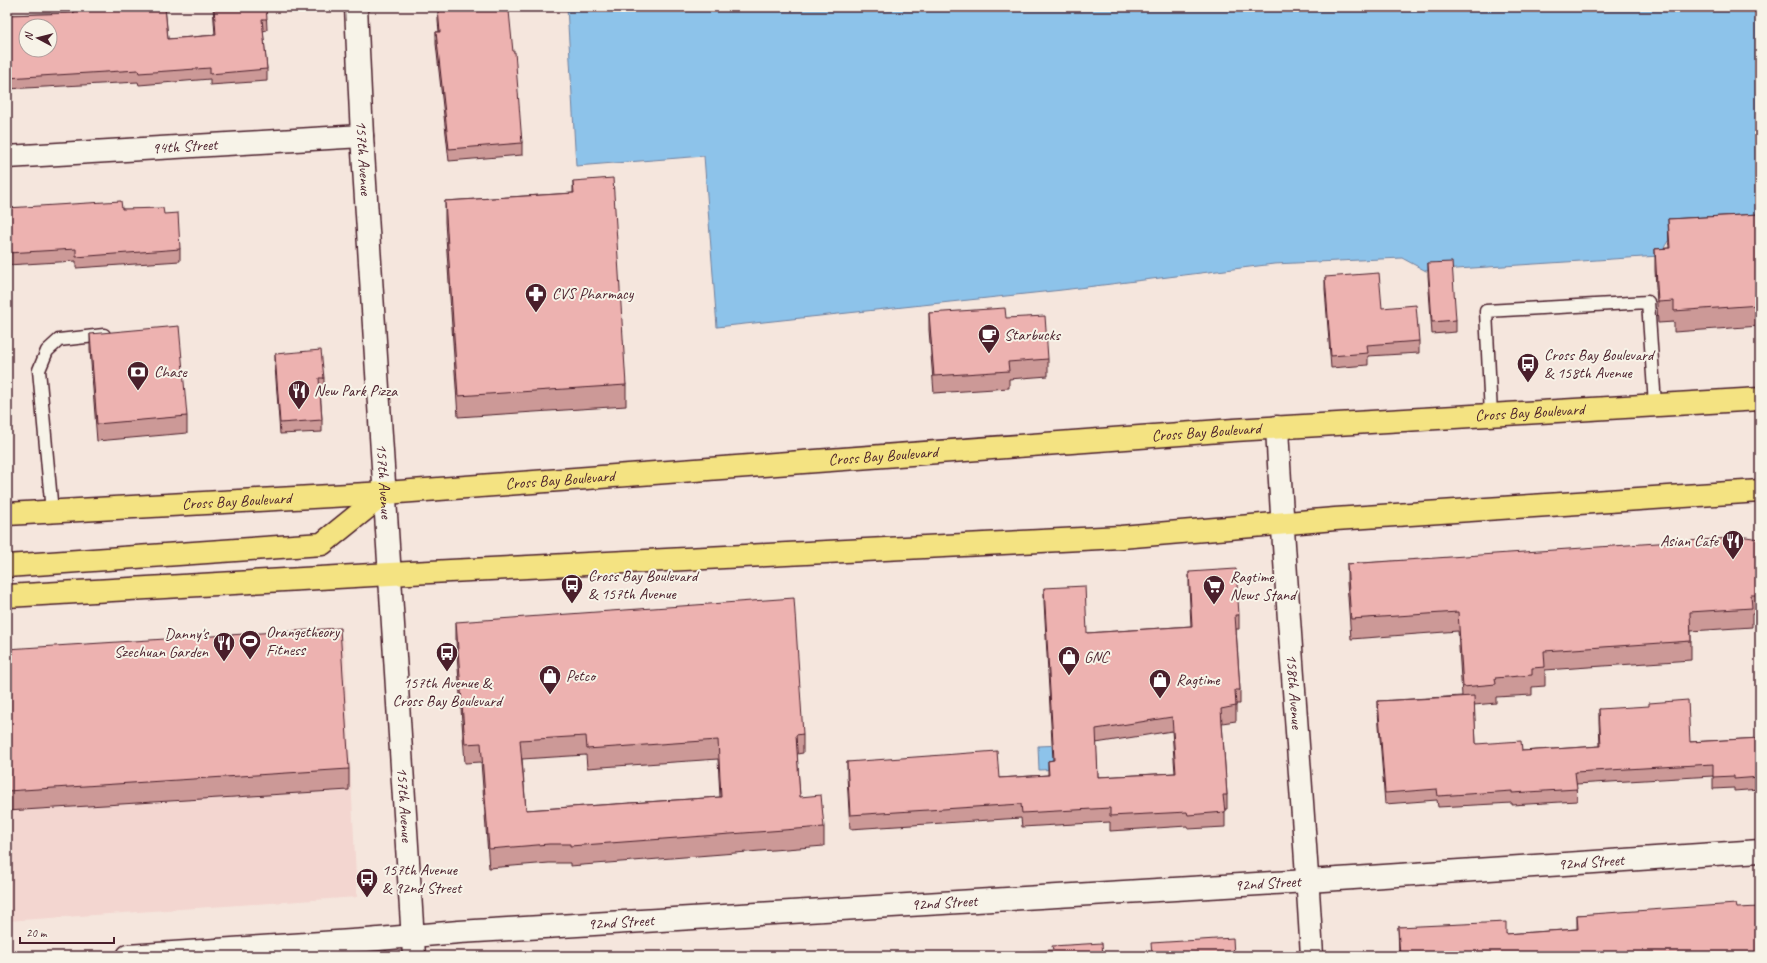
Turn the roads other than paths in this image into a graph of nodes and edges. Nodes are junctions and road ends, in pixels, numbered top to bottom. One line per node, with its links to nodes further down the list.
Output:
1 (356, 7): 2 (street, 157th Avenue)
2 (362, 136): 3 (street, 94th Street); 10 (street, 157th Avenue)
3 (7, 157)
4 (113, 334): 11 (lane)
5 (1760, 399): 6 (main road, Cross Bay Boulevard)
6 (1655, 405): 7 (main road, Cross Bay Boulevard); 7 (lane)
7 (1491, 415): 8 (main road, Cross Bay Boulevard)
8 (1277, 427): 10 (main road, Cross Bay Boulevard); 13 (street, 158th Avenue)
9 (1760, 491): 13 (main road)
10 (385, 492): 11 (main road, Cross Bay Boulevard); 14 (main road); 15 (street, 157th Avenue)
11 (52, 512): 12 (main road, Cross Bay Boulevard)
12 (7, 514)
13 (1282, 524): 15 (main road); 18 (street, 158th Avenue)
14 (7, 566)
15 (390, 574): 16 (main road); 19 (street, 157th Avenue)
16 (7, 596)
17 (1760, 851): 18 (street, 92nd Street)
18 (1308, 881): 19 (street, 92nd Street); 21 (street, 158th Avenue)
19 (413, 946): 20 (street, 92nd Street)
20 (128, 956)
21 (1312, 956)

